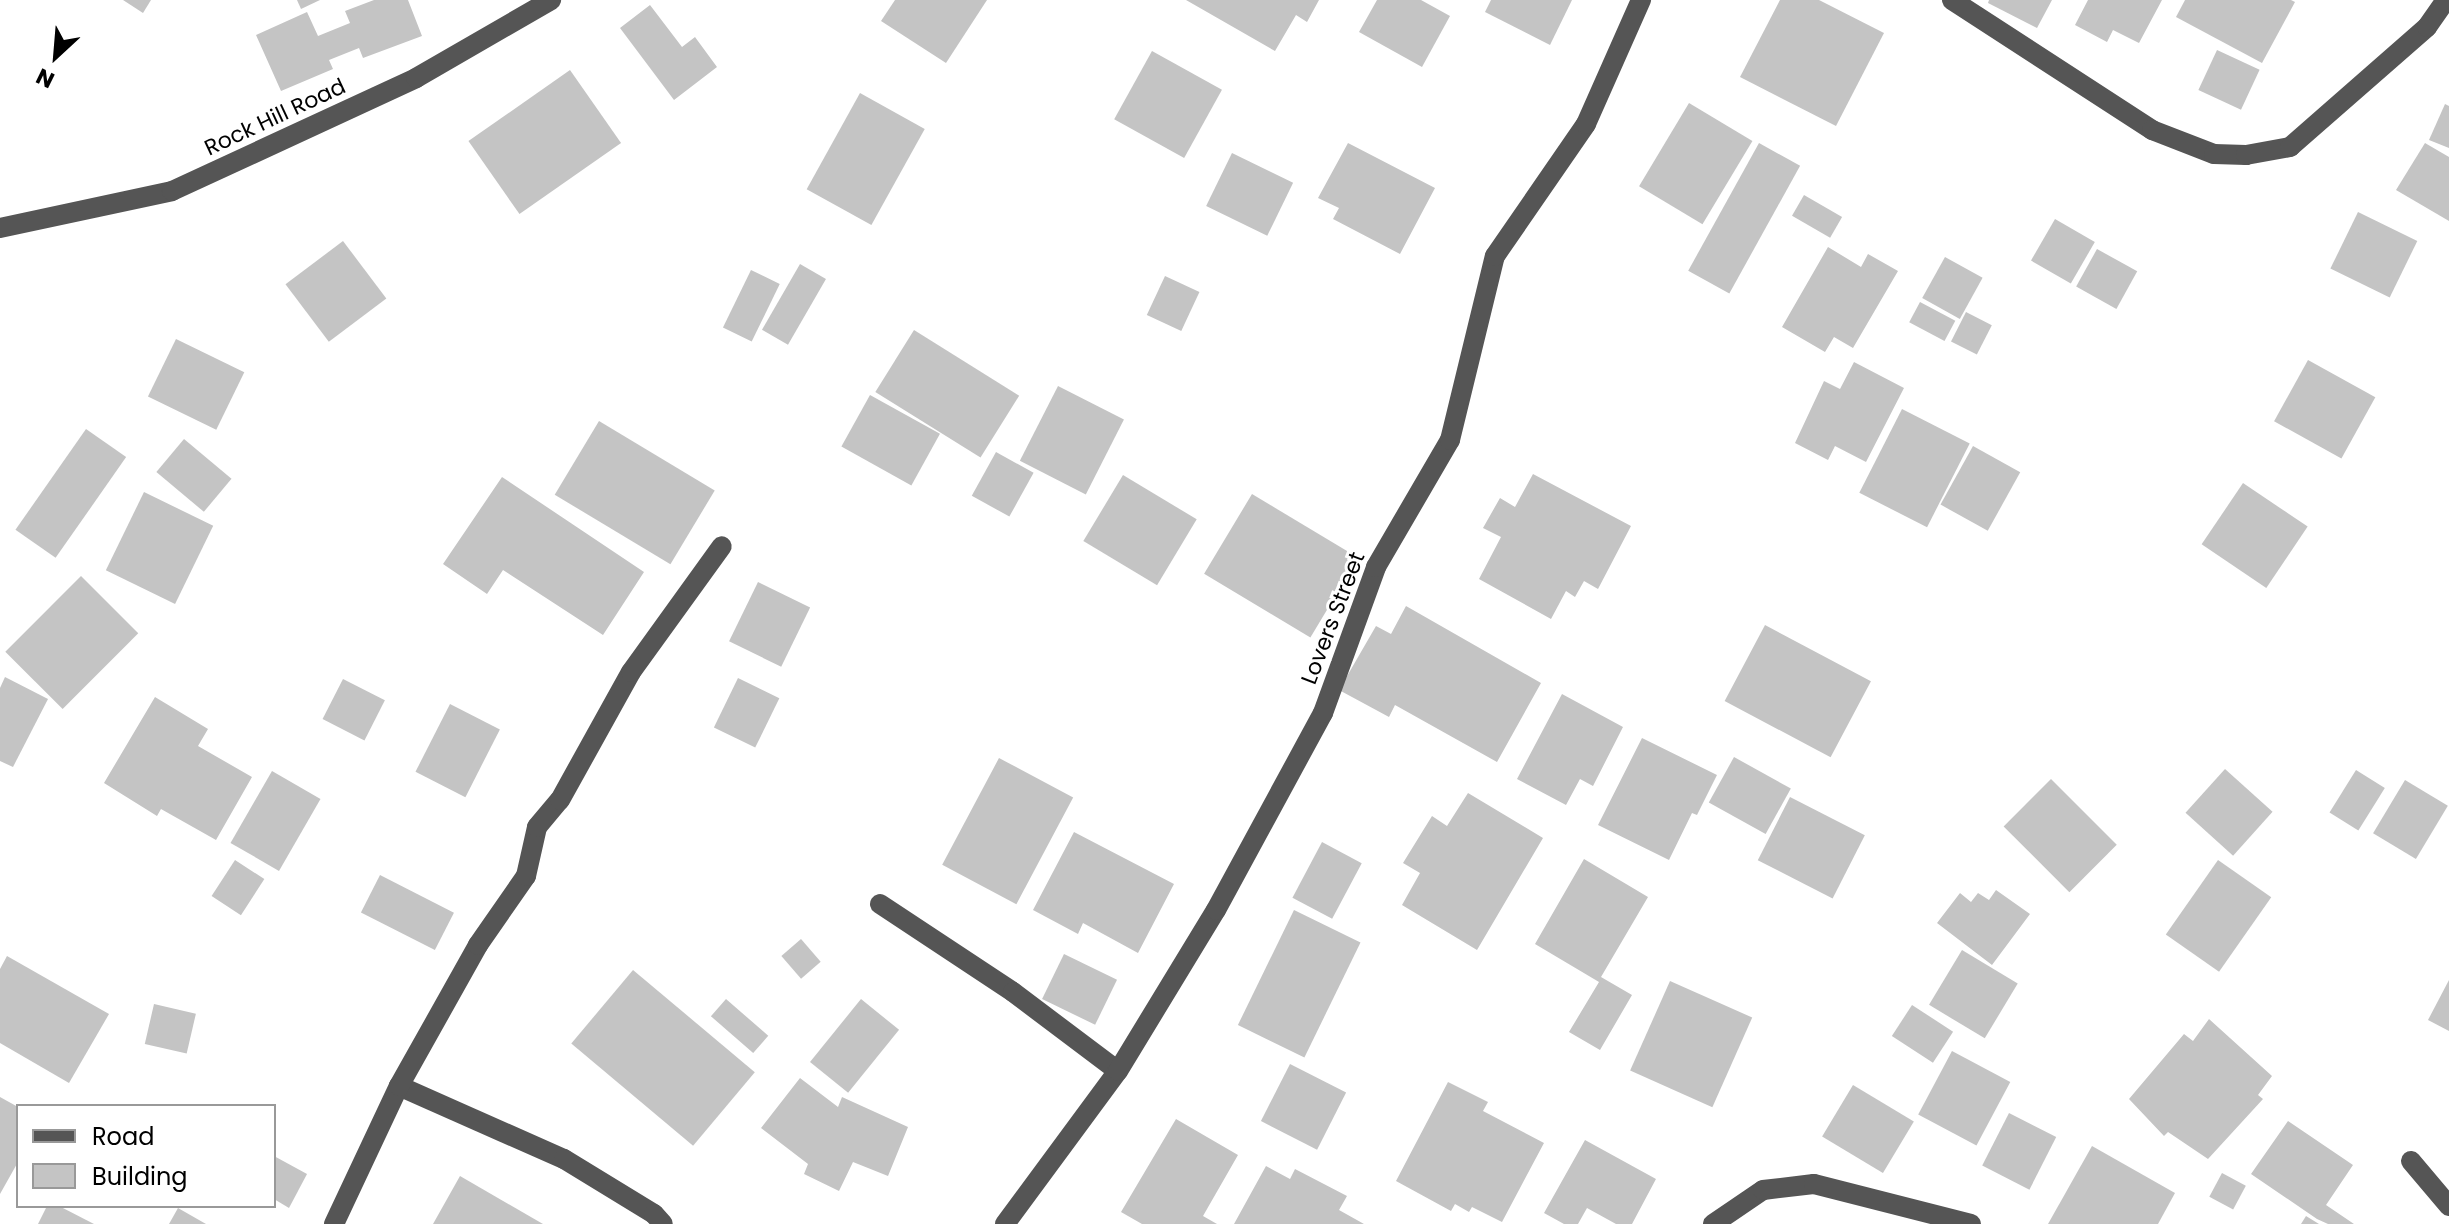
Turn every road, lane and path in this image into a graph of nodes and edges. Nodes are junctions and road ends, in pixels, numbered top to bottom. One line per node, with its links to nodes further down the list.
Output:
1 (551, 0): 5 (street, Rock Hill Road)
2 (1641, 0): 8 (street, Lovers Street)
3 (1952, 0): 4 (street)
4 (2446, 0)
5 (0, 228)
6 (722, 546): 9 (street)
7 (880, 904): 8 (street)
8 (1118, 1071): 14 (street, Lovers Street)
9 (399, 1086): 12 (street); 13 (street)
10 (2411, 1161): 11 (street)
11 (2449, 1206)
12 (334, 1224)
13 (663, 1224)
14 (1005, 1224)
15 (1713, 1224): 16 (street)
16 (1971, 1224)

